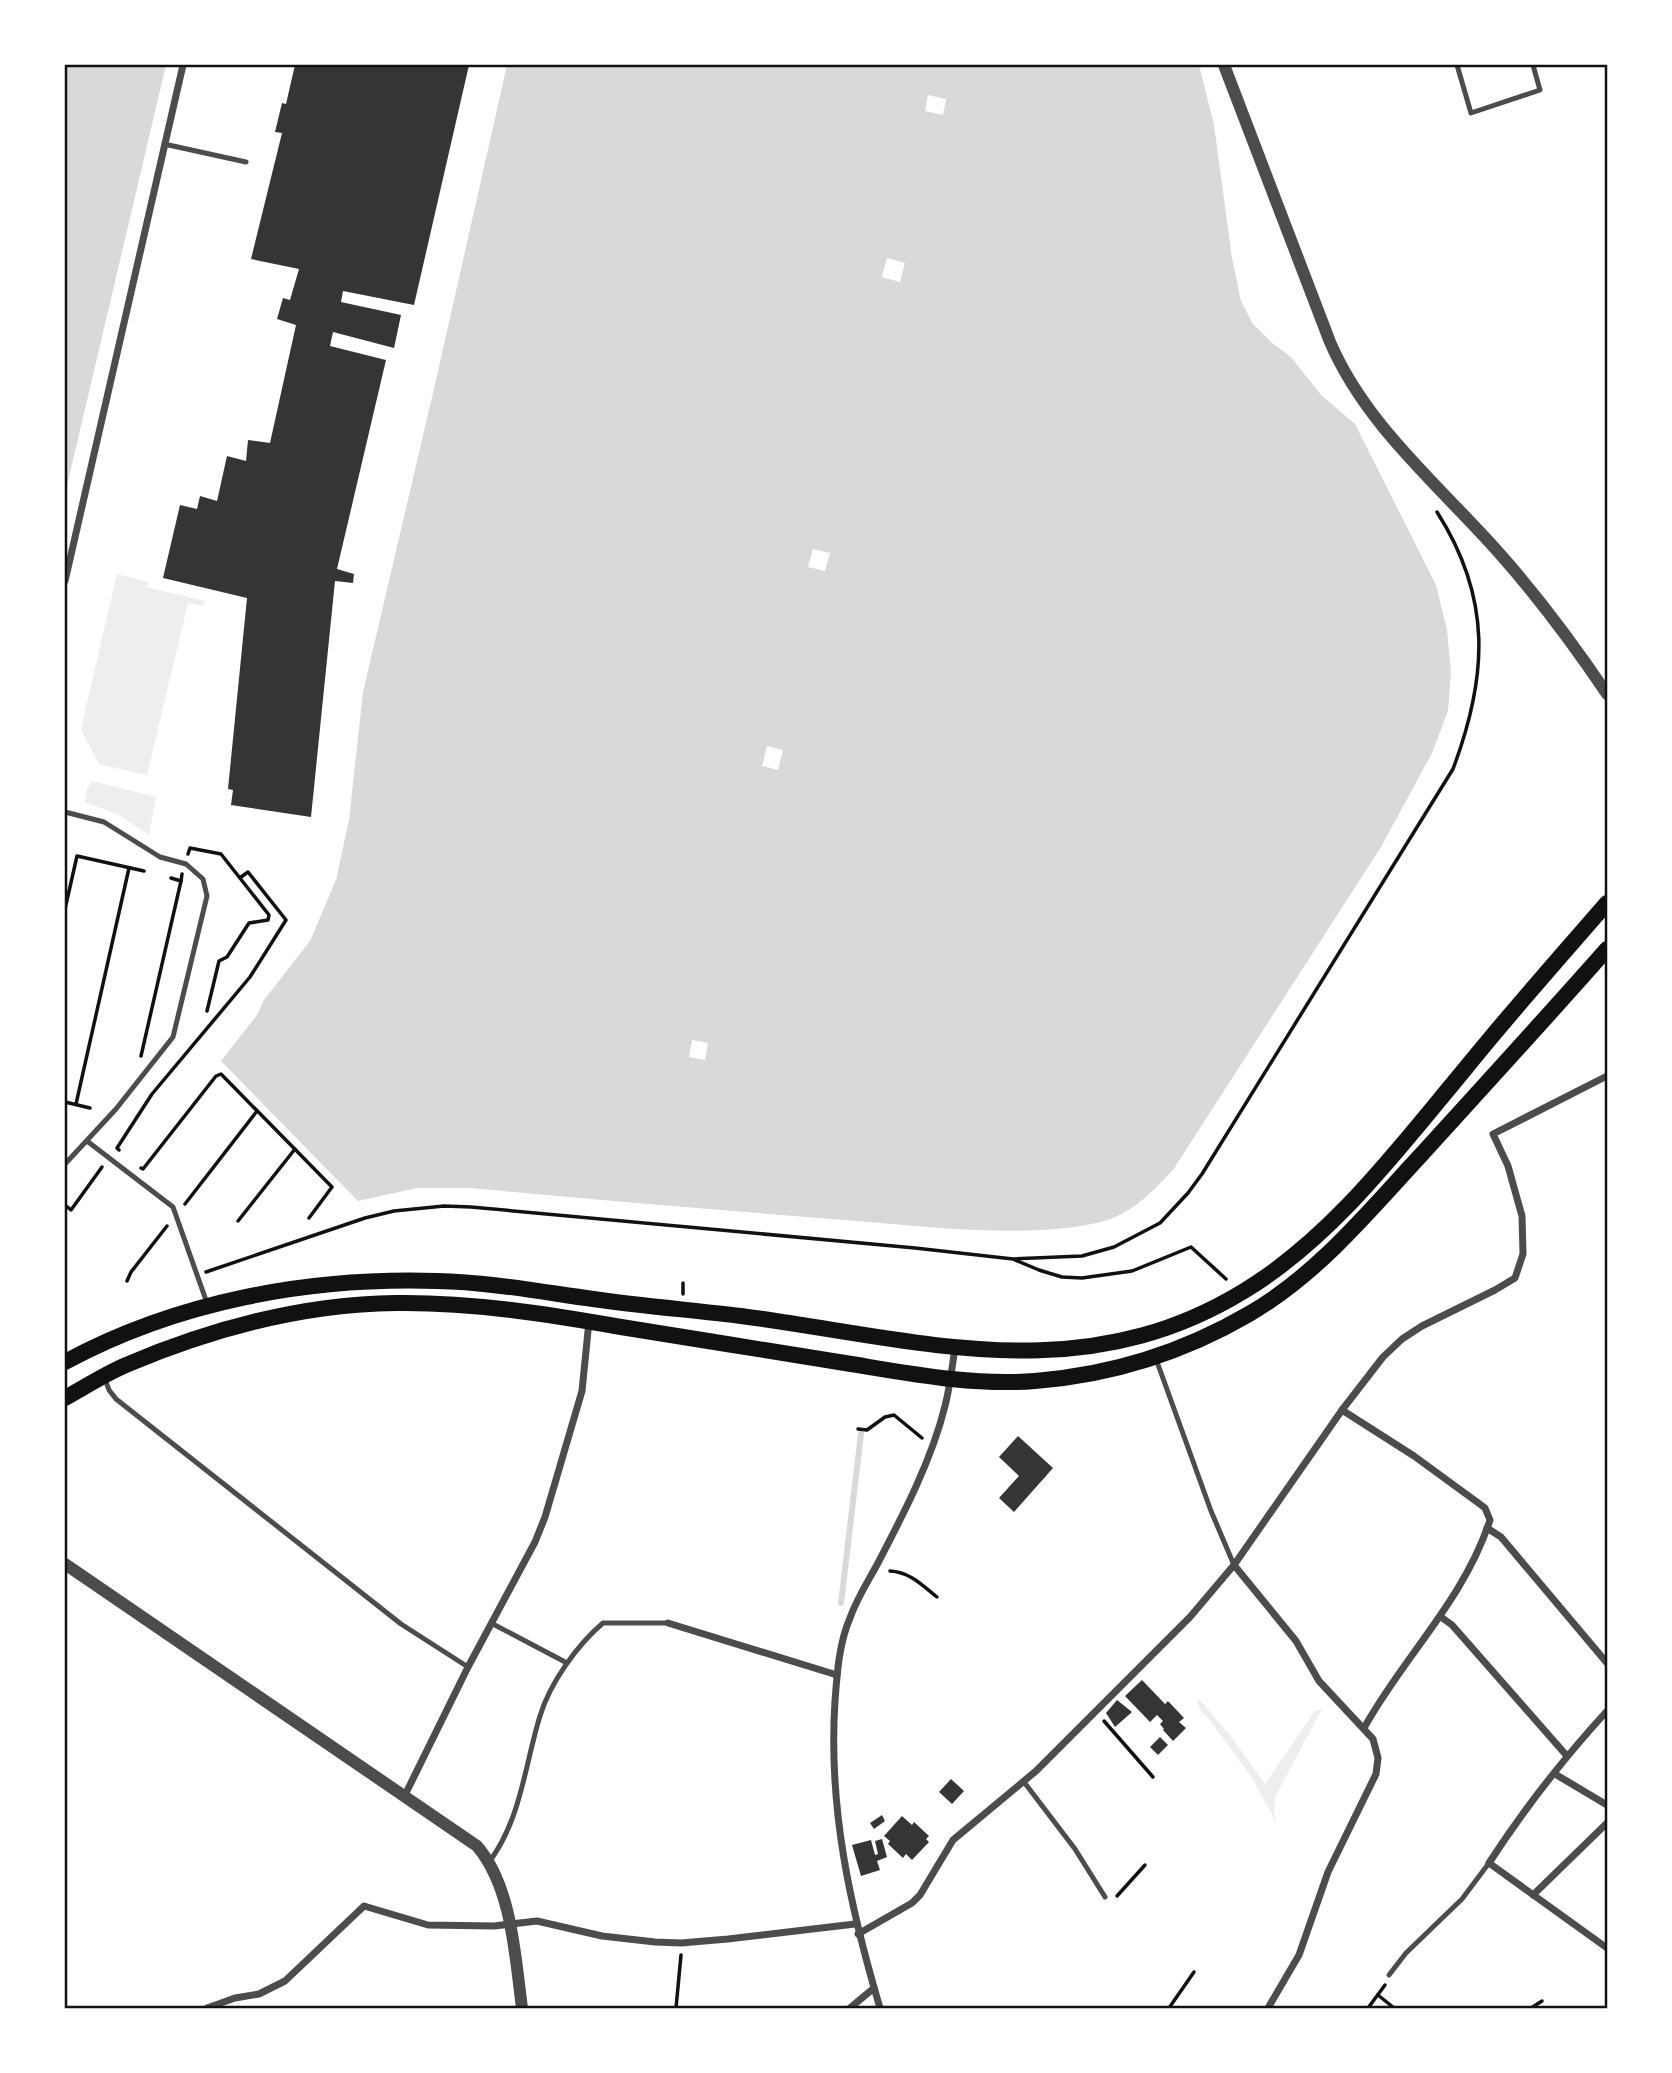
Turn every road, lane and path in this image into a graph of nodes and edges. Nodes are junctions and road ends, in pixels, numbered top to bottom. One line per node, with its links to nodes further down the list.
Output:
1 (183, 65): 5 (street)
2 (1224, 65): 9 (street)
3 (1457, 65): 4 (lane)
4 (1533, 65)
5 (164, 144): 6 (lane); 8 (street)
6 (246, 162)
7 (1431, 502): 38 (path)
8 (65, 580)
9 (1607, 694)
10 (65, 812): 28 (lane)
11 (190, 848): 15 (path)
12 (129, 868): 13 (path); 19 (path); 25 (path)
13 (144, 871)
14 (183, 872): 17 (path)
15 (241, 877): 21 (path); 30 (path)
16 (171, 878): 17 (path)
17 (181, 881): 22 (path)
18 (1607, 903): 44 (main road)
19 (65, 909)
20 (1607, 948): 45 (main road)
21 (207, 1011)
22 (139, 1061)
23 (1607, 1076): 50 (street)
24 (65, 1102): 25 (path)
25 (76, 1104): 26 (path)
26 (90, 1108)
27 (257, 1111): 29 (path); 31 (path); 35 (path)
28 (87, 1140): 32 (lane); 35 (lane)
29 (295, 1149): 36 (path); 37 (path)
30 (125, 1155)
31 (133, 1162)
32 (65, 1164)
33 (102, 1167): 34 (path)
34 (65, 1205)
35 (177, 1213): 39 (lane); 41 (path)
36 (309, 1218)
37 (238, 1221)
38 (1013, 1259): 39 (path); 40 (path)
39 (198, 1275): 42 (lane)
40 (1226, 1279)
41 (127, 1281)
42 (207, 1306): 44 (main road); 46 (main road)
43 (589, 1321): 47 (main road); 48 (main road); 60 (street)
44 (955, 1348): 48 (street)
45 (1155, 1357): 48 (main road); 55 (lane)
46 (65, 1362)
47 (104, 1377): 49 (main road); 63 (lane)
48 (951, 1378): 52 (street)
49 (65, 1398)
50 (1342, 1410): 53 (street); 55 (street)
51 (858, 1429): 52 (path)
52 (932, 1445): 64 (street)
53 (1487, 1528): 58 (street); 62 (street)
54 (65, 1564): 72 (street)
55 (1234, 1565): 65 (street); 67 (street)
56 (890, 1571): 57 (path)
57 (937, 1597)
58 (1441, 1617): 67 (street); 68 (street)
59 (668, 1623): 61 (lane); 64 (street)
60 (493, 1624): 61 (lane); 63 (street)
61 (566, 1663): 75 (lane)
62 (1607, 1663)
63 (468, 1667): 72 (street)
64 (837, 1675): 81 (street)
65 (1096, 1711): 70 (path); 71 (street)
66 (1607, 1711): 68 (street)
67 (1364, 1728): 96 (street)
68 (1567, 1756): 69 (street)
69 (1555, 1774): 73 (street); 76 (street)
70 (1153, 1777)
71 (1024, 1782): 79 (lane); 82 (street)
72 (405, 1795): 75 (street)
73 (1607, 1805)
74 (1607, 1823): 78 (street)
75 (489, 1862): 80 (street)
76 (1489, 1863): 78 (street); 86 (lane)
77 (1146, 1865): 79 (path)
78 (1533, 1895): 84 (street)
79 (1105, 1897)
80 (510, 1923): 83 (street); 90 (street); 91 (street)
81 (855, 1924): 82 (street); 83 (street)
82 (858, 1934): 87 (street)
83 (681, 1943): 92 (path)
84 (1607, 1948)
85 (1194, 1972): 95 (path)
86 (1389, 1975): 88 (path)
87 (874, 1988): 93 (street); 94 (street)
88 (1378, 1995): 97 (path); 98 (path)
89 (1542, 2001): 99 (path)
90 (207, 2008)
91 (522, 2008)
92 (676, 2008)
93 (850, 2008)
94 (880, 2008)
95 (1169, 2008)
96 (1268, 2008)
97 (1368, 2008)
98 (1394, 2008)
99 (1531, 2008)

